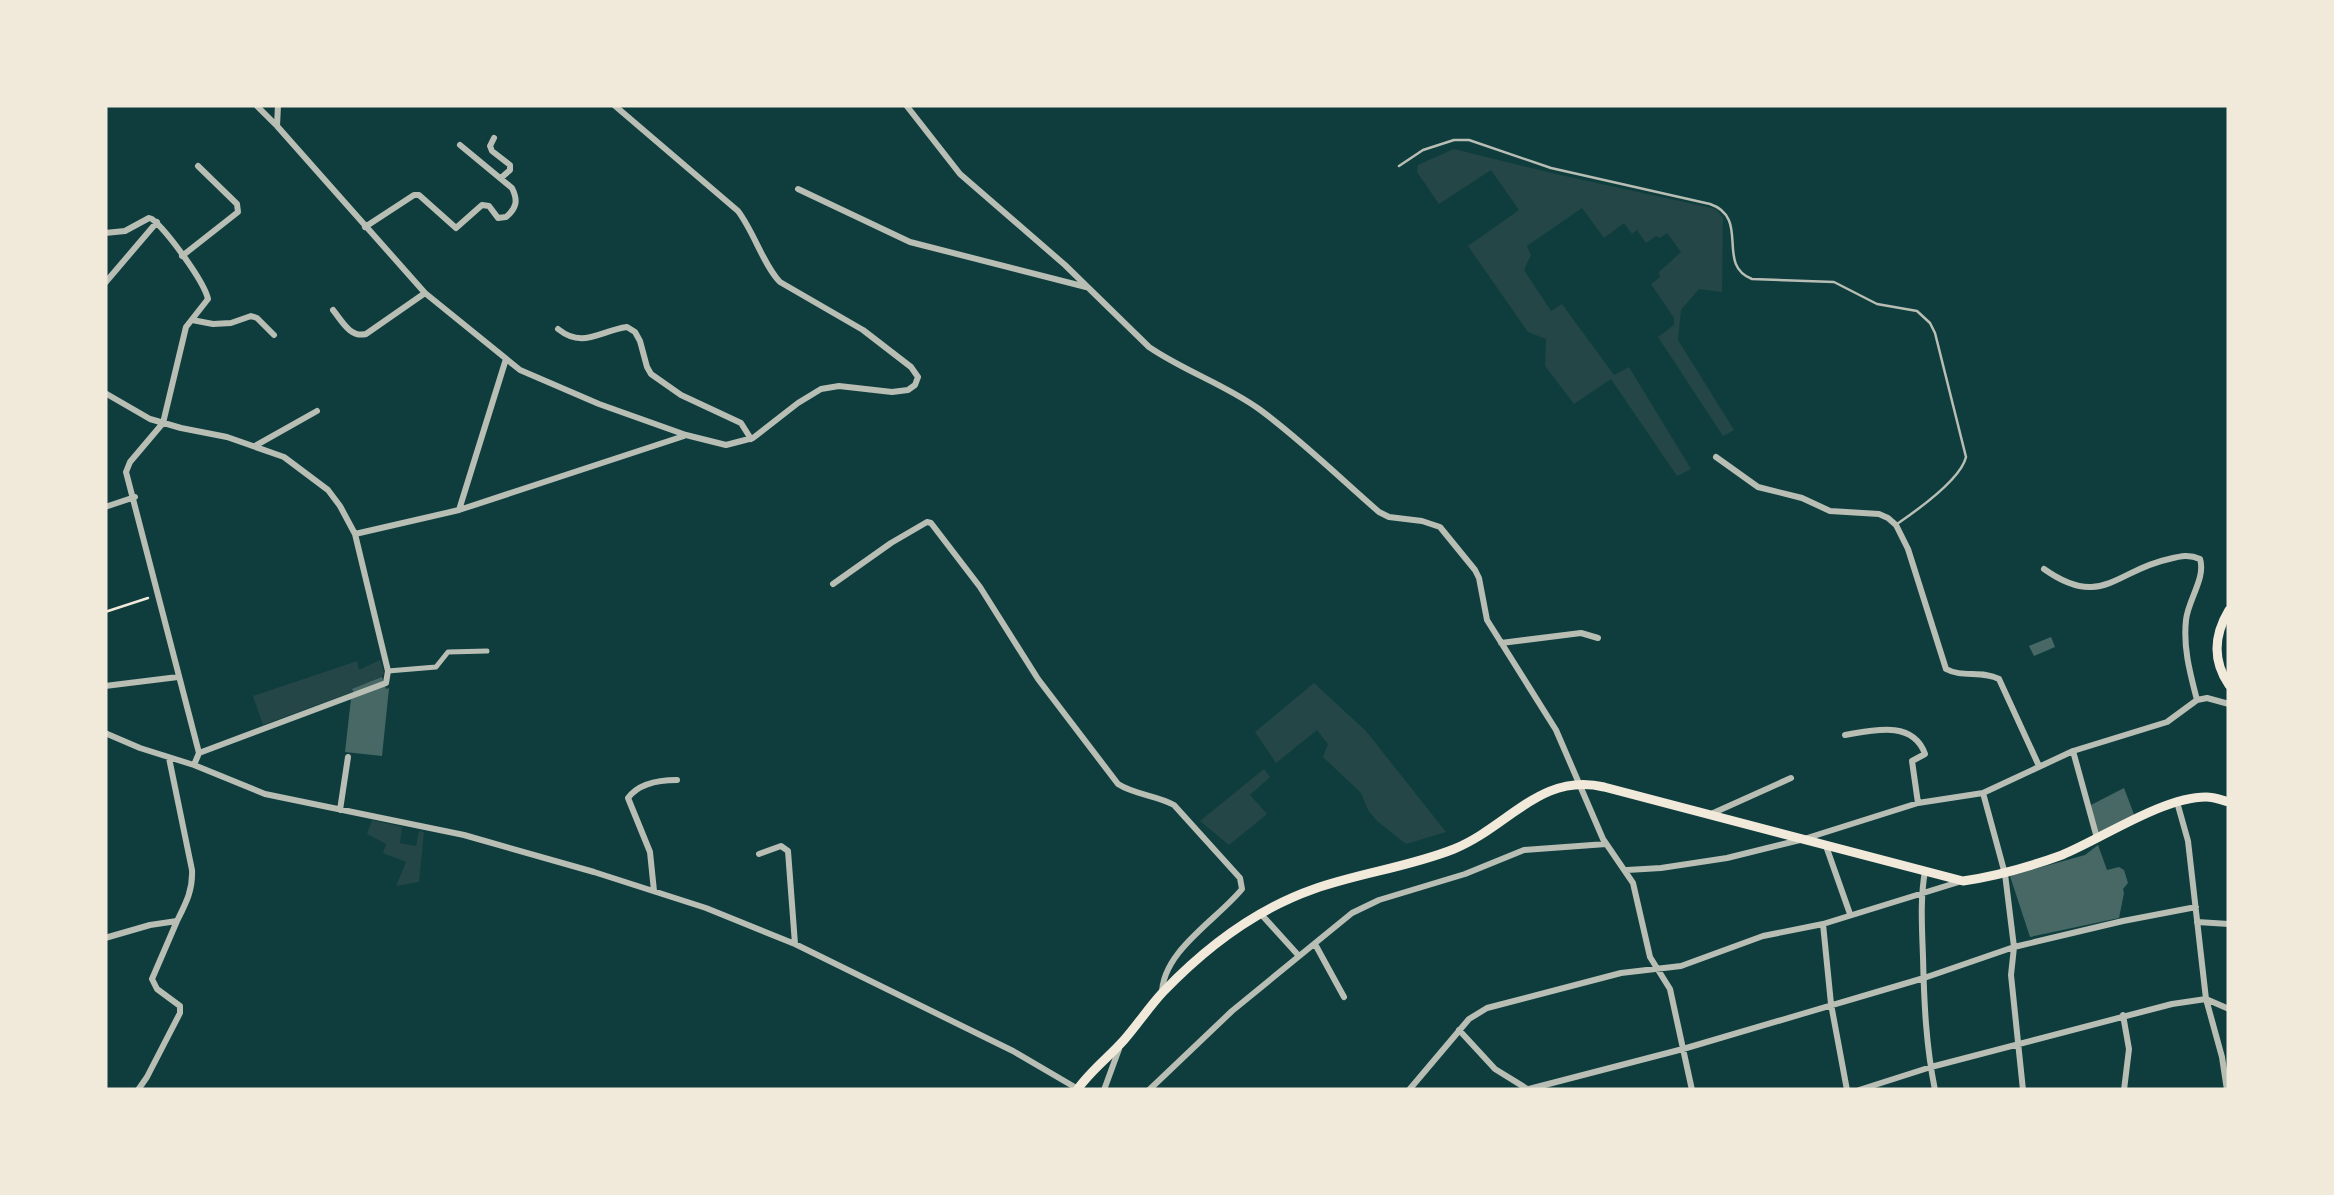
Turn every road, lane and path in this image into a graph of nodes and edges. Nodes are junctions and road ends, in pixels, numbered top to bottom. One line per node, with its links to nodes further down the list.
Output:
1 (256, 105): 5 (street)
2 (278, 105): 5 (street)
3 (614, 105): 28 (street)
4 (906, 105): 17 (street)
5 (277, 126): 13 (street)
6 (494, 138): 10 (street)
7 (460, 145): 10 (street)
8 (198, 166): 15 (street)
9 (1399, 166): 34 (lane)
10 (501, 178): 13 (street)
11 (798, 189): 17 (street)
12 (157, 222): 14 (street); 15 (street); 16 (street)
13 (365, 227): 18 (street)
14 (105, 234)
15 (182, 256): 20 (street)
16 (105, 283)
17 (1087, 287): 42 (street)
18 (425, 293): 19 (street); 23 (street)
19 (333, 310)
20 (191, 320): 22 (street); 26 (street)
21 (558, 329): 28 (street)
22 (274, 334)
23 (506, 359): 27 (street); 33 (street)
24 (105, 393): 26 (street)
25 (318, 412): 29 (street)
26 (163, 423): 29 (street); 31 (street)
27 (686, 435): 28 (street); 33 (street)
28 (751, 439)
29 (254, 446): 35 (street)
30 (1716, 457): 34 (street)
31 (134, 497): 32 (street); 38 (street)
32 (105, 507)
33 (460, 510): 35 (street)
34 (1896, 525): 57 (street)
35 (355, 534): 44 (street)
36 (2044, 569): 48 (street)
37 (833, 584): 92 (street)
38 (159, 595): 40 (path); 45 (street)
39 (2229, 610): 46 (main road)
40 (105, 612)
41 (1598, 638): 42 (street)
42 (1501, 643): 60 (street)
43 (487, 650): 44 (street)
44 (388, 675): 53 (street)
45 (178, 677): 47 (street); 53 (street)
46 (2229, 684)
47 (105, 686)
48 (2197, 700): 49 (street); 52 (street)
49 (2229, 704)
50 (105, 733): 55 (street)
51 (1846, 735): 64 (street)
52 (2073, 752): 57 (street); 68 (street)
53 (200, 753): 56 (street)
54 (348, 757): 65 (street)
55 (169, 758): 56 (street); 81 (street)
56 (194, 766): 65 (street)
57 (2039, 766): 61 (street)
58 (1791, 778): 66 (street)
59 (678, 780): 76 (street)
60 (1579, 782): 66 (main road); 69 (street); 79 (main road)
61 (1983, 792): 64 (street); 74 (street)
62 (2177, 802): 63 (main road); 68 (main road); 78 (street)
63 (2229, 802)
64 (1918, 803): 67 (street)
65 (340, 810): 76 (street)
66 (1710, 815): 67 (main road)
67 (1804, 839): 70 (main road); 72 (street)
68 (2098, 839): 74 (main road)
69 (1606, 844): 72 (street); 87 (street)
70 (1825, 845): 73 (main road); 80 (street)
71 (759, 854): 86 (street)
72 (1626, 870): 90 (street)
73 (1924, 870): 75 (main road); 77 (street)
74 (2005, 874): 75 (main road); 88 (street)
75 (1963, 881): 77 (street)
76 (654, 891): 86 (street)
77 (1921, 893): 80 (street); 91 (street)
78 (2196, 907): 82 (street); 88 (street)
79 (1260, 913): 89 (street); 92 (main road)
80 (1850, 915): 83 (street)
81 (177, 921): 85 (street); 104 (street)
82 (2197, 922): 84 (street); 94 (street)
83 (1823, 924): 90 (street); 95 (street)
84 (2229, 924)
85 (105, 938)
86 (794, 944): 103 (street)
87 (1316, 944): 89 (street); 93 (street)
88 (2014, 947): 91 (street); 100 (street)
89 (1299, 956): 106 (street)
90 (1658, 970): 98 (street); 101 (street)
91 (1924, 978): 95 (street); 102 (street)
92 (1162, 994): 99 (main road)
93 (1344, 996)
94 (2206, 1000): 96 (street); 97 (street); 115 (street)
95 (1831, 1004): 101 (street); 110 (street)
96 (2229, 1009)
97 (2123, 1015): 100 (street); 114 (street)
98 (1458, 1030): 107 (street); 108 (street)
99 (1121, 1043): 103 (main road); 105 (street)
100 (2017, 1043): 102 (street); 113 (street)
101 (1683, 1048): 108 (street); 109 (street)
102 (1931, 1067): 111 (street); 112 (street)
103 (1077, 1089)
104 (138, 1090)
105 (1104, 1090)
106 (1148, 1090)
107 (1409, 1090)
108 (1529, 1090)
109 (1692, 1090)
110 (1847, 1090)
111 (1860, 1090)
112 (1935, 1090)
113 (2023, 1090)
114 (2124, 1090)
115 (2227, 1090)

